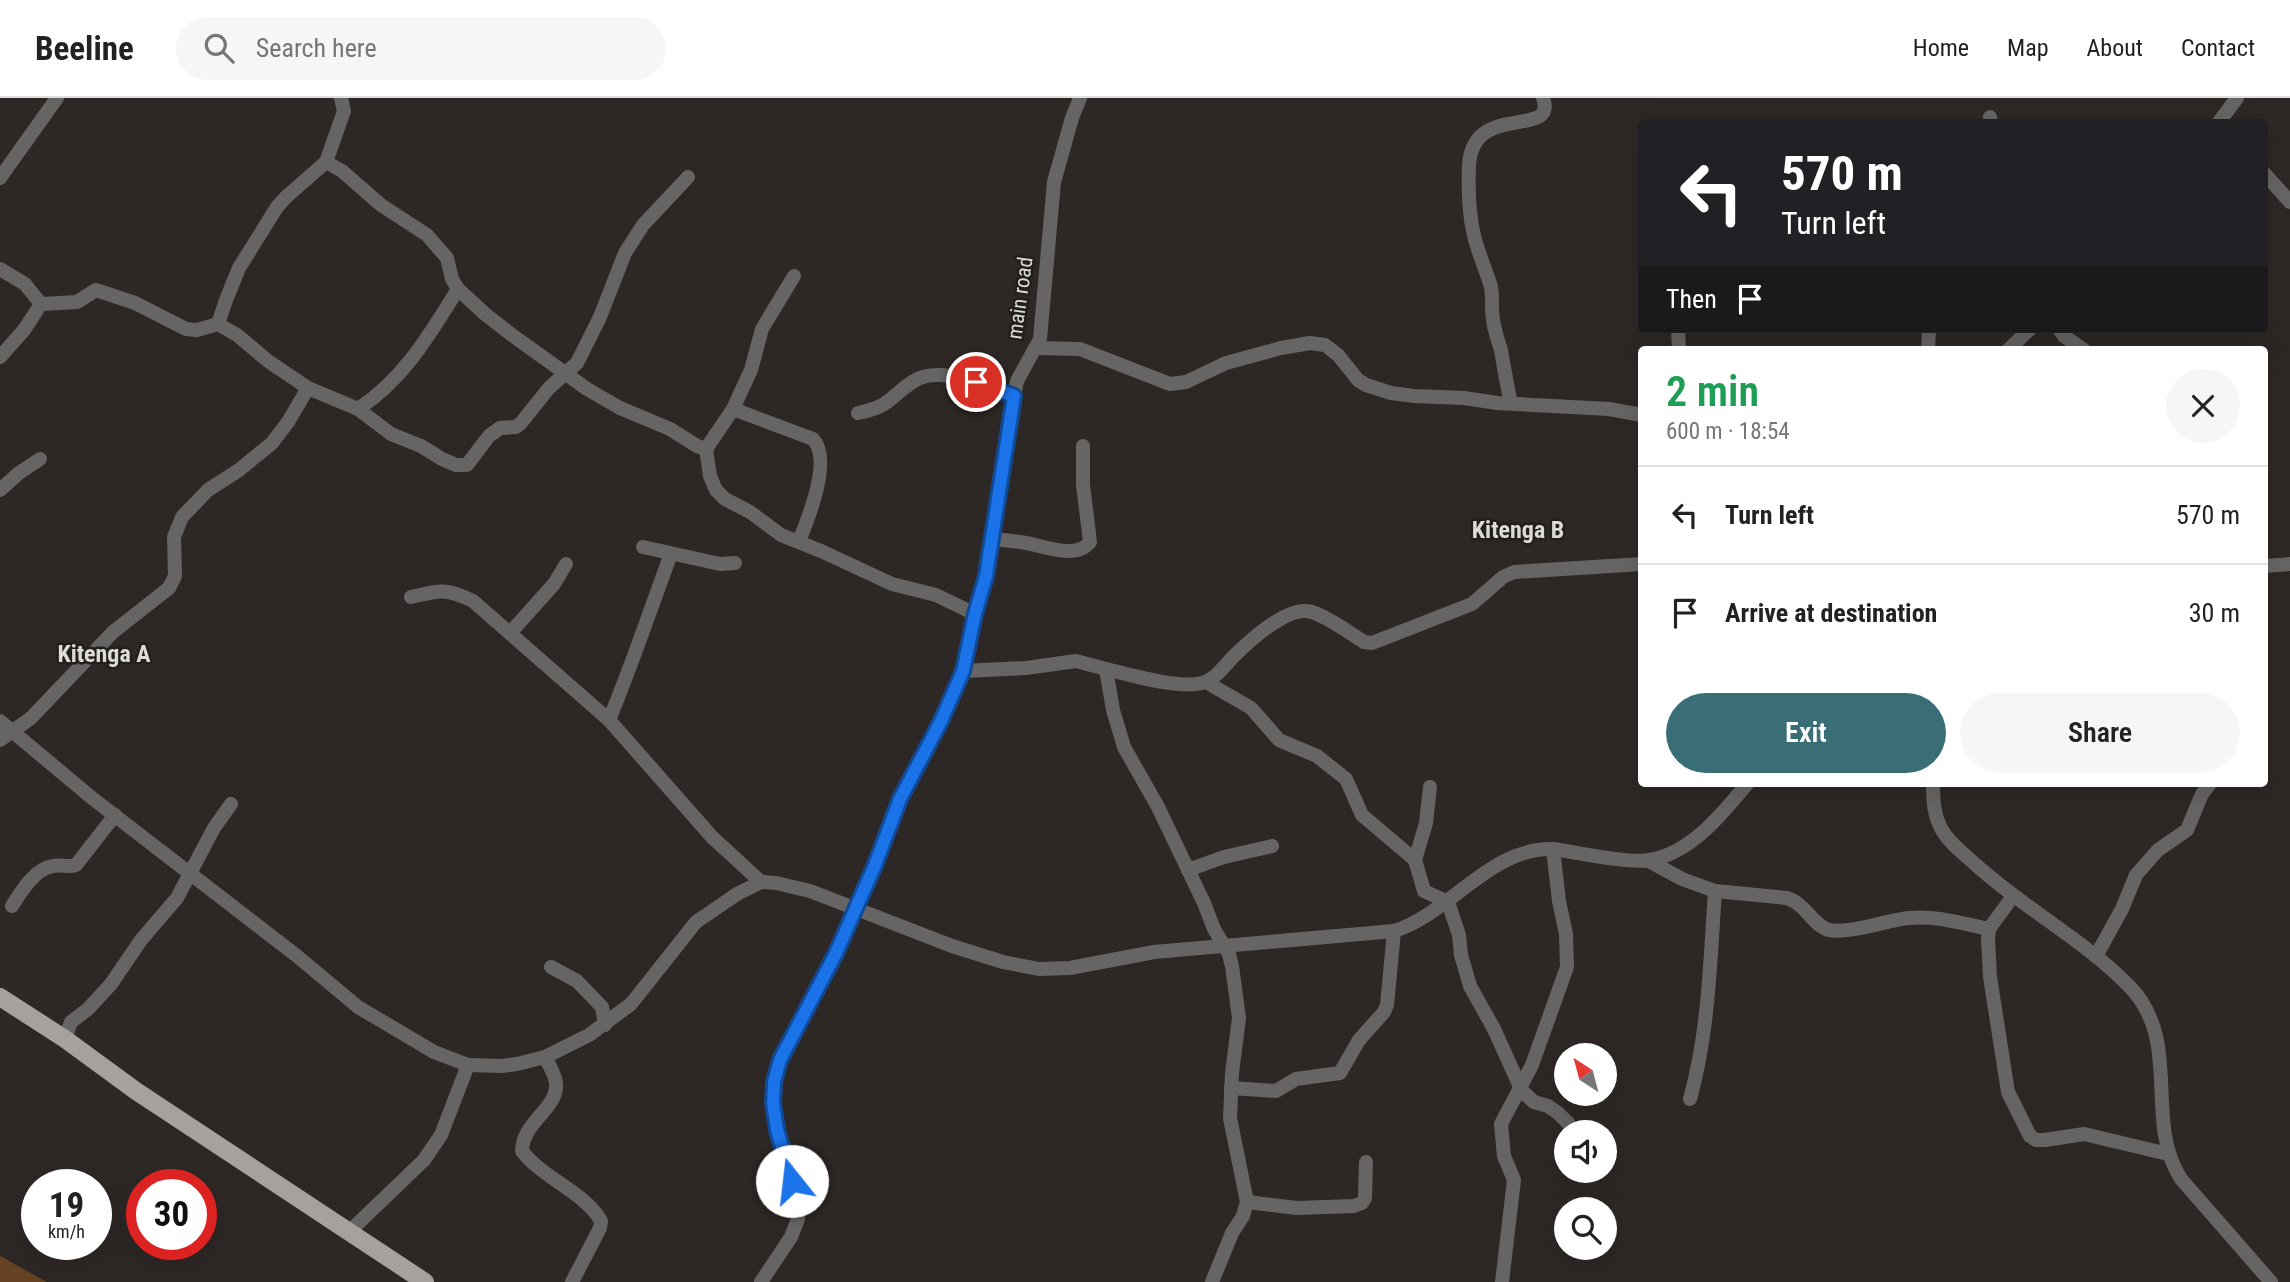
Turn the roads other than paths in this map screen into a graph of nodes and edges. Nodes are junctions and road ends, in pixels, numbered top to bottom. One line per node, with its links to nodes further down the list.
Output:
1 (57, 98): 10 (street)
2 (341, 98): 7 (street)
3 (1080, 98): 21 (street, main road)
4 (1543, 98): 26 (street)
5 (2238, 98): 6 (street)
6 (2222, 119)
7 (326, 162): 14 (street); 16 (street)
8 (688, 177): 23 (street)
9 (2268, 177): 11 (street)
10 (0, 178)
11 (2290, 202)
12 (0, 269): 15 (street)
13 (794, 276): 27 (street)
14 (458, 289): 23 (street); 28 (street)
15 (41, 304): 16 (street); 22 (street)
16 (218, 324): 24 (street)
17 (2026, 333): 19 (street)
18 (2062, 333): 20 (street)
19 (2012, 346)
20 (2078, 346)
21 (1036, 348): 25 (street, main road); 26 (street)
22 (0, 357)
23 (566, 375): 28 (street); 32 (street)
24 (309, 388): 28 (street); 52 (street)
25 (1014, 396): 29 (street); 35 (street, main road)
26 (1511, 403): 30 (street)
27 (733, 409): 32 (street); 36 (street)
28 (358, 410)
29 (858, 413)
30 (1638, 414)
31 (1083, 446): 35 (street)
32 (706, 449): 36 (street)
33 (40, 459): 34 (street)
34 (0, 491)
35 (993, 539): 45 (street, main road)
36 (799, 541): 45 (street)
37 (643, 547): 38 (street)
38 (671, 554): 39 (street); 50 (street)
39 (735, 563)
40 (566, 564): 46 (street)
41 (1638, 564): 49 (street)
42 (2290, 564): 43 (street)
43 (2268, 566)
44 (411, 597): 46 (street)
45 (975, 614): 48 (street, main road)
46 (511, 632): 50 (street)
47 (1106, 669): 48 (street); 49 (street); 63 (street)
48 (963, 671): 70 (street, main road)
49 (1206, 682): 61 (street)
50 (609, 720): 65 (street)
51 (0, 721): 52 (street)
52 (6, 736): 58 (street)
53 (1430, 787): 61 (street)
54 (1744, 787): 62 (street)
55 (1933, 787): 67 (street)
56 (2208, 787): 74 (street)
57 (231, 804): 64 (street)
58 (115, 816): 64 (street); 69 (street)
59 (1272, 846): 63 (street)
60 (1553, 849): 62 (street); 68 (street); 81 (street)
61 (1415, 860): 68 (street)
62 (1649, 861): 66 (street)
63 (1188, 870): 73 (street)
64 (191, 873): 78 (street); 80 (street)
65 (761, 882): 70 (street); 77 (street)
66 (1715, 891): 71 (street); 83 (street)
67 (2013, 896): 71 (street); 74 (street)
68 (1448, 902): 72 (street); 81 (street)
69 (12, 906)
70 (856, 909): 73 (street); 91 (street, main road)
71 (1989, 929): 85 (street)
72 (1394, 931): 73 (street); 82 (street)
73 (1223, 945): 82 (street)
74 (2096, 956): 85 (street)
75 (551, 967): 77 (street)
76 (0, 997): 78 (main road)
77 (606, 1025): 79 (street)
78 (65, 1039): 88 (main road)
79 (545, 1057): 80 (street); 90 (street)
80 (468, 1065): 88 (street)
81 (1520, 1085): 84 (street); 93 (street)
82 (1231, 1088): 87 (street)
83 (1690, 1099)
84 (1564, 1120)
85 (2168, 1154): 94 (street)
86 (1366, 1162): 87 (street)
87 (1247, 1202): 92 (street)
88 (350, 1231): 89 (main road)
89 (425, 1282)
90 (572, 1282)
91 (761, 1282)
92 (1212, 1282)
93 (1502, 1282)
94 (2271, 1282)

